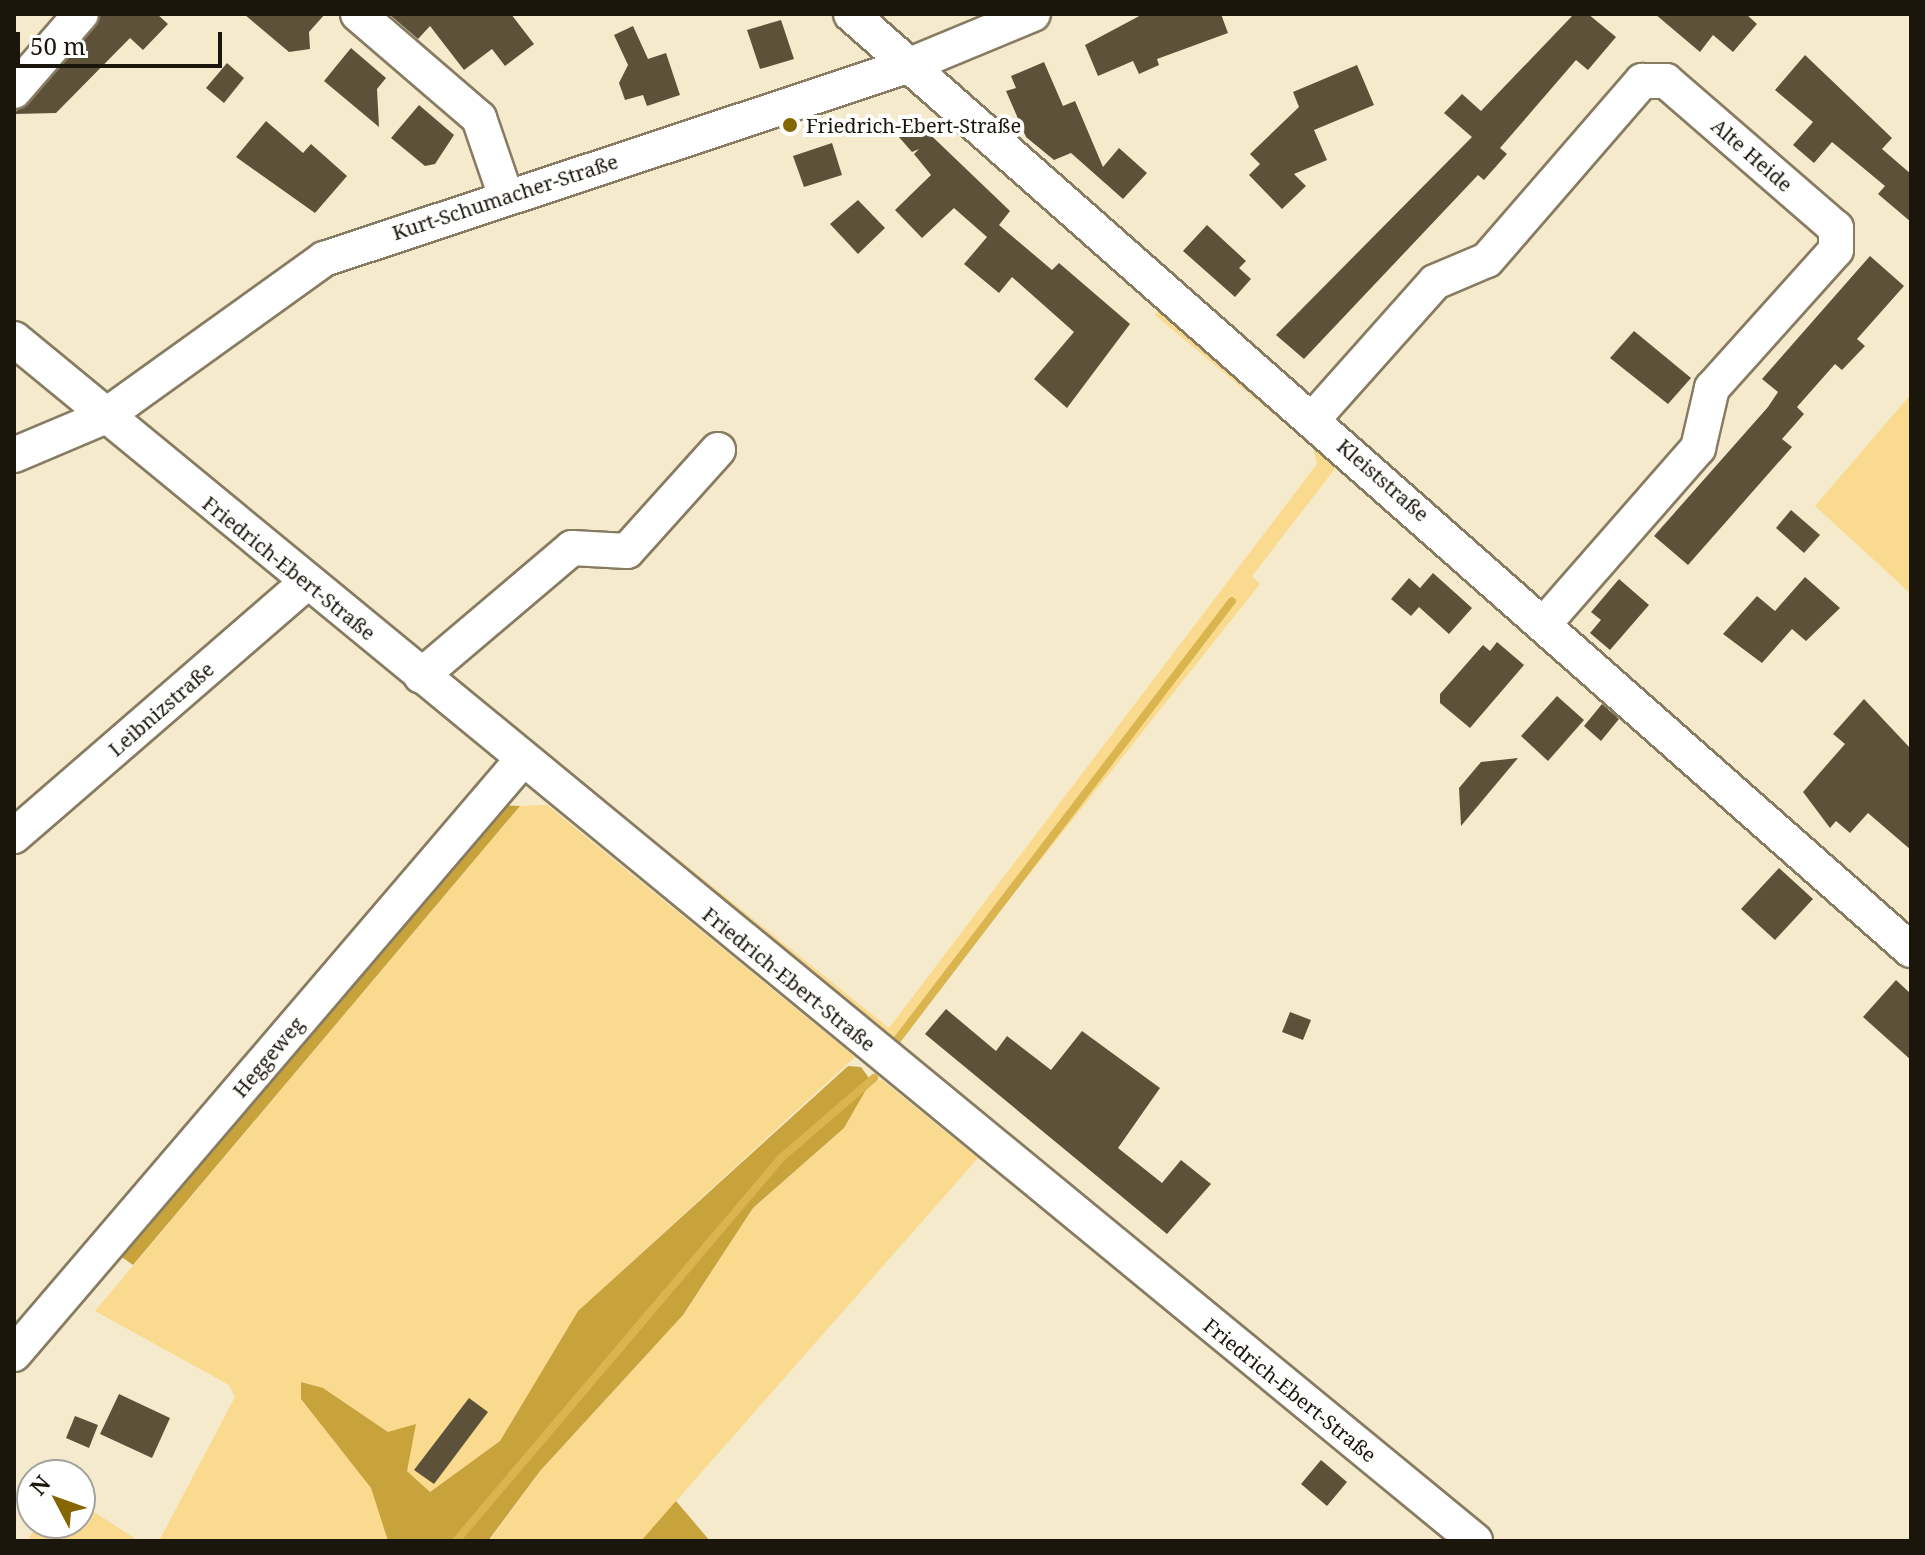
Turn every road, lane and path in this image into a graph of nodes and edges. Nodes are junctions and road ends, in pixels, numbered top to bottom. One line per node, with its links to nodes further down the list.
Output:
1 (81, 14): 6 (street)
2 (358, 14): 7 (street)
3 (851, 14): 5 (street, Kleiststraße)
4 (1033, 14): 5 (street, Kurt-Schumacher-Straße)
5 (910, 65): 7 (street, Kurt-Schumacher-Straße); 10 (street, Kleiststraße)
6 (14, 91)
7 (506, 197): 9 (street, Kurt-Schumacher-Straße)
8 (14, 339): 9 (street, Friedrich-Ebert-Straße)
9 (104, 417): 12 (street, Kurt-Schumacher-Straße); 13 (street, Friedrich-Ebert-Straße)
10 (1313, 419): 14 (street, Kleiststraße); 14 (street, Alte Heide)
11 (718, 450): 15 (street)
12 (14, 455)
13 (307, 582): 15 (street, Friedrich-Ebert-Straße); 17 (street, Leibnizstraße)
14 (1545, 623): 18 (street, Kleiststraße)
15 (421, 676): 16 (street, Friedrich-Ebert-Straße)
16 (522, 760): 19 (street, Heggeweg); 20 (street, Friedrich-Ebert-Straße)
17 (14, 836)
18 (1911, 950)
19 (20, 1336)
20 (1475, 1541)

